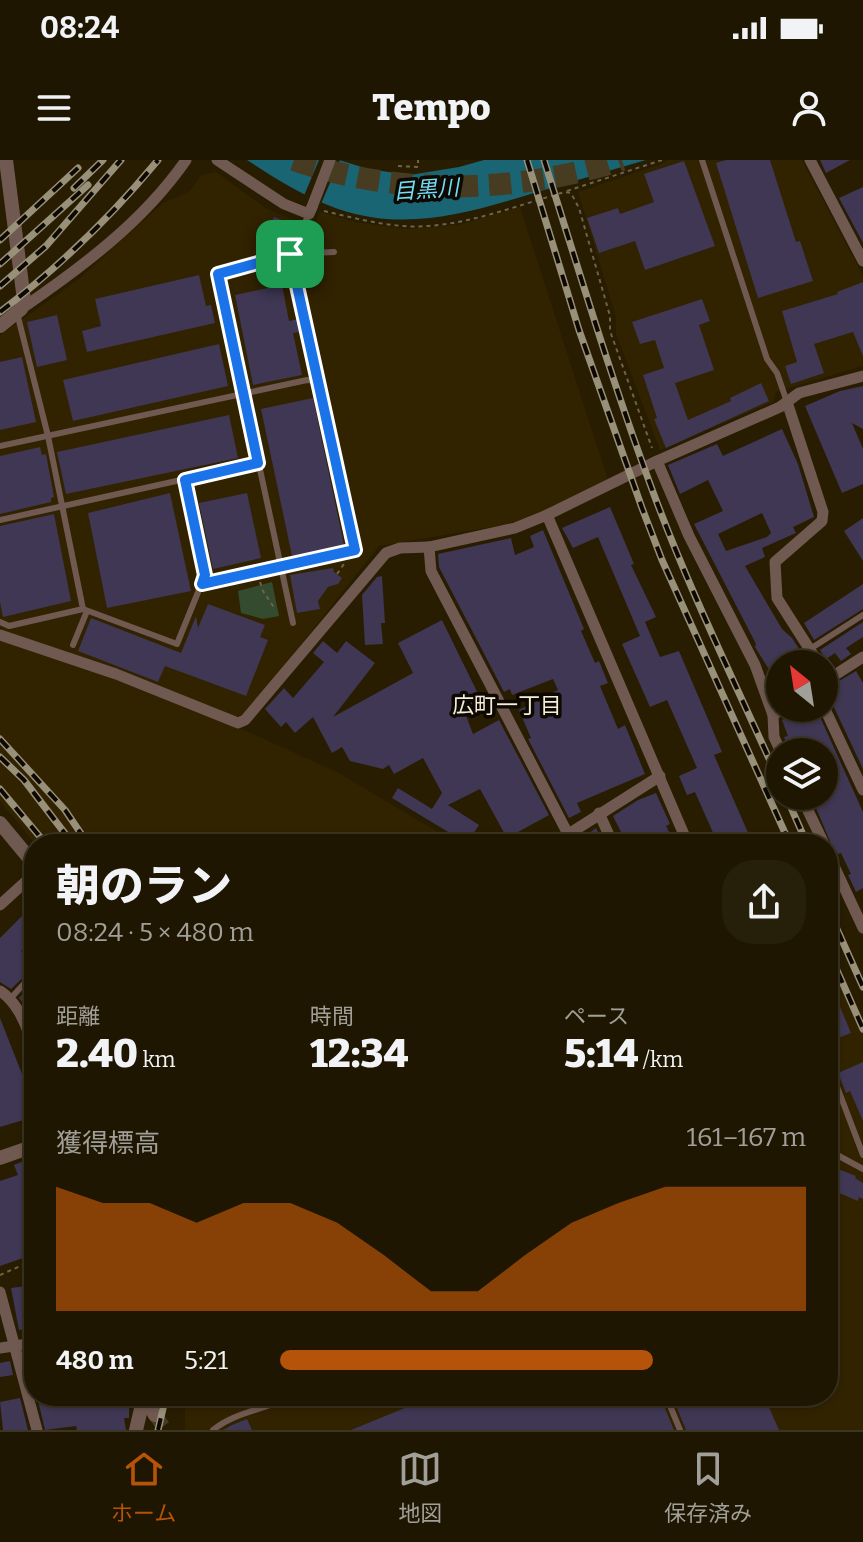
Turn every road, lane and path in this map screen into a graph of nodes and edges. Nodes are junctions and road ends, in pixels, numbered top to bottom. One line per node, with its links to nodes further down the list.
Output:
1 (6, 160): 15 (street)
2 (186, 160): 15 (street)
3 (217, 160): 11 (street)
4 (330, 160): 11 (street, bridge)
5 (418, 160): 9 (path)
6 (662, 160): 10 (path)
7 (702, 160): 20 (lane)
8 (810, 160): 14 (street)
9 (398, 166)
10 (565, 192): 11 (path); 23 (path)
11 (310, 210): 13 (lane)
12 (334, 252): 13 (lane)
13 (290, 254): 18 (lane); 19 (lane)
14 (863, 261)
15 (19, 311): 16 (street); 21 (lane)
16 (0, 326)
17 (863, 376): 20 (street)
18 (319, 381): 19 (lane); 30 (lane)
19 (243, 393): 21 (lane); 24 (lane)
20 (787, 402): 23 (street); 42 (street)
21 (48, 436): 22 (lane); 26 (lane)
22 (0, 446)
23 (657, 461): 27 (street); 45 (street)
24 (258, 463): 25 (lane); 31 (lane)
25 (185, 480): 26 (lane); 34 (lane)
26 (62, 507): 28 (lane); 36 (lane)
27 (547, 515): 29 (street); 47 (street)
28 (0, 520)
29 (429, 547): 40 (street); 52 (street)
30 (347, 552): 31 (lane); 33 (path)
31 (283, 568): 32 (lane); 39 (lane)
32 (258, 573): 34 (lane); 35 (path)
33 (337, 574)
34 (202, 584): 36 (lane)
35 (275, 609)
36 (85, 610): 38 (lane); 41 (lane)
37 (863, 615): 42 (lane)
38 (0, 622)
39 (293, 623)
40 (0, 635)
41 (73, 645)
42 (810, 649)
43 (861, 662): 44 (street)
44 (838, 672)
45 (766, 687)
46 (831, 722): 48 (street)
47 (660, 776): 50 (street); 54 (street)
48 (863, 790)
49 (808, 810): 55 (street)
50 (599, 813): 52 (street); 53 (street)
51 (0, 823): 56 (street)
52 (568, 834)
53 (608, 834)
54 (684, 834)
55 (819, 834)
56 (24, 852)
57 (838, 870): 59 (street)
58 (24, 883): 60 (street)
59 (858, 904): 61 (street)
60 (0, 905)
61 (863, 928)
62 (24, 984): 64 (lane)
63 (0, 991): 64 (street)
64 (10, 999): 65 (street)
65 (24, 1026)
66 (838, 1089): 69 (lane)
67 (24, 1147): 70 (street)
68 (838, 1155): 71 (lane)
69 (863, 1155)
70 (0, 1158)
71 (863, 1169)
72 (24, 1264): 73 (path)
73 (0, 1275)
74 (1, 1297): 76 (street)
75 (24, 1345): 76 (street)
76 (13, 1347): 77 (street); 78 (street)
77 (0, 1348)
78 (24, 1385)
79 (30, 1406): 85 (street)
80 (142, 1406): 86 (street)
81 (150, 1406): 84 (street)
82 (271, 1406): 87 (lane)
83 (670, 1406): 88 (lane)
84 (155, 1415)
85 (37, 1430)
86 (136, 1430)
87 (213, 1430)
88 (680, 1430)

